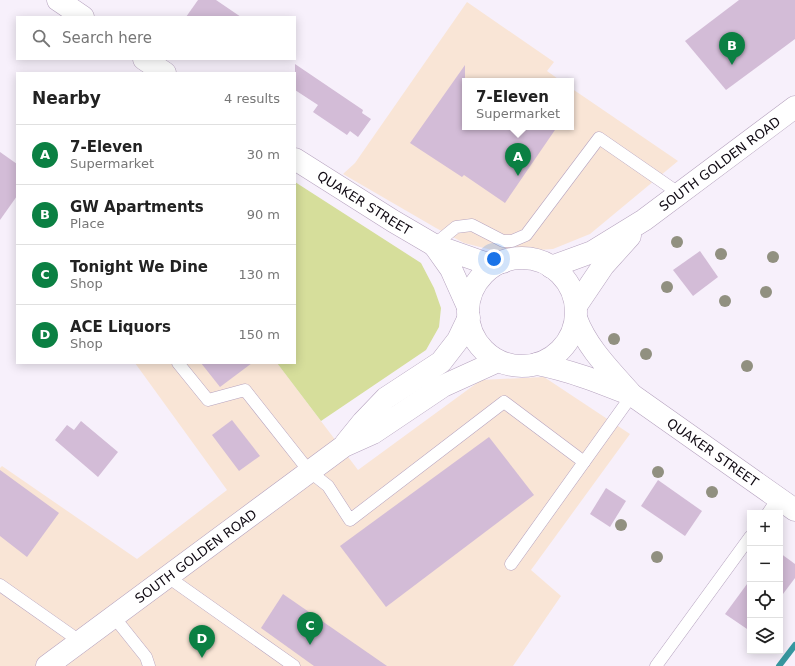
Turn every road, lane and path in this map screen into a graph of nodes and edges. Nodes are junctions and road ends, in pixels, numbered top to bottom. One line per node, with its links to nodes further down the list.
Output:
1 (58, 0): 2 (main road)
2 (82, 16)
3 (146, 60): 4 (main road)
4 (164, 72)
5 (795, 107): 7 (main road, SOUTH GOLDEN ROAD)
6 (296, 160): 9 (main road, QUAKER STREET)
7 (680, 194): 8 (main road, SOUTH GOLDEN ROAD); 9 (lane)
8 (644, 220): 11 (main road, SOUTH GOLDEN ROAD); 13 (main road, SOUTH GOLDEN ROAD)
9 (434, 245): 10 (main road, QUAKER STREET); 12 (main road, QUAKER STREET)
10 (503, 262): 11 (main road); 12 (main road)
11 (552, 267): 13 (main road)
12 (468, 312): 14 (main road); 18 (main road, SOUTH GOLDEN ROAD)
13 (576, 312): 16 (main road); 17 (main road, QUAKER STREET)
14 (498, 361): 16 (main road); 18 (main road, SOUTH GOLDEN ROAD)
15 (179, 364): 20 (lane)
16 (537, 364): 17 (main road, QUAKER STREET)
17 (632, 395): 19 (lane); 21 (main road, QUAKER STREET)
18 (344, 446): 20 (main road, SOUTH GOLDEN ROAD)
19 (584, 462): 20 (lane); 23 (lane)
20 (309, 471): 24 (main road, SOUTH GOLDEN ROAD)
21 (780, 507)
22 (747, 541): 31 (lane)
23 (511, 564)
24 (168, 577): 26 (main road, SOUTH GOLDEN ROAD); 30 (lane)
25 (0, 585): 27 (lane)
26 (114, 617): 27 (main road, SOUTH GOLDEN ROAD); 29 (lane)
27 (81, 642): 28 (main road, SOUTH GOLDEN ROAD)
28 (47, 666)
29 (149, 666)
30 (294, 666)
31 (656, 666)

